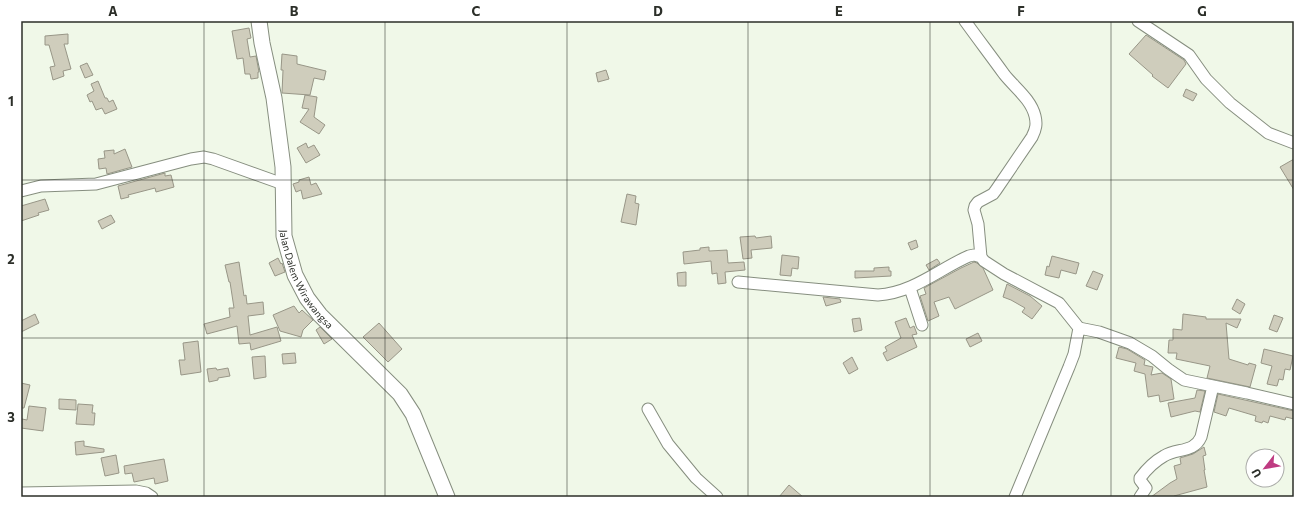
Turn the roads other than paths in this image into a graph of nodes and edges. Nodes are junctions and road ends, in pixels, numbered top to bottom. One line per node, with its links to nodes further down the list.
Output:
1 (259, 21): 5 (street, Jalan Dalem Wirawangsa)
2 (965, 21): 7 (street)
3 (1138, 21): 4 (street)
4 (1294, 143)
5 (283, 184): 6 (street); 17 (street, Jalan Dalem Wirawangsa)
6 (21, 191)
7 (981, 258): 9 (street); 11 (street)
8 (738, 282): 9 (street)
9 (910, 288): 10 (street)
10 (922, 325)
11 (1079, 328): 12 (street); 19 (street)
12 (1213, 386): 13 (street); 20 (street)
13 (1294, 404)
14 (648, 410): 18 (street)
15 (21, 493): 16 (street)
16 (152, 497)
17 (447, 497)
18 (717, 497)
19 (1015, 497)
20 (1140, 497)

